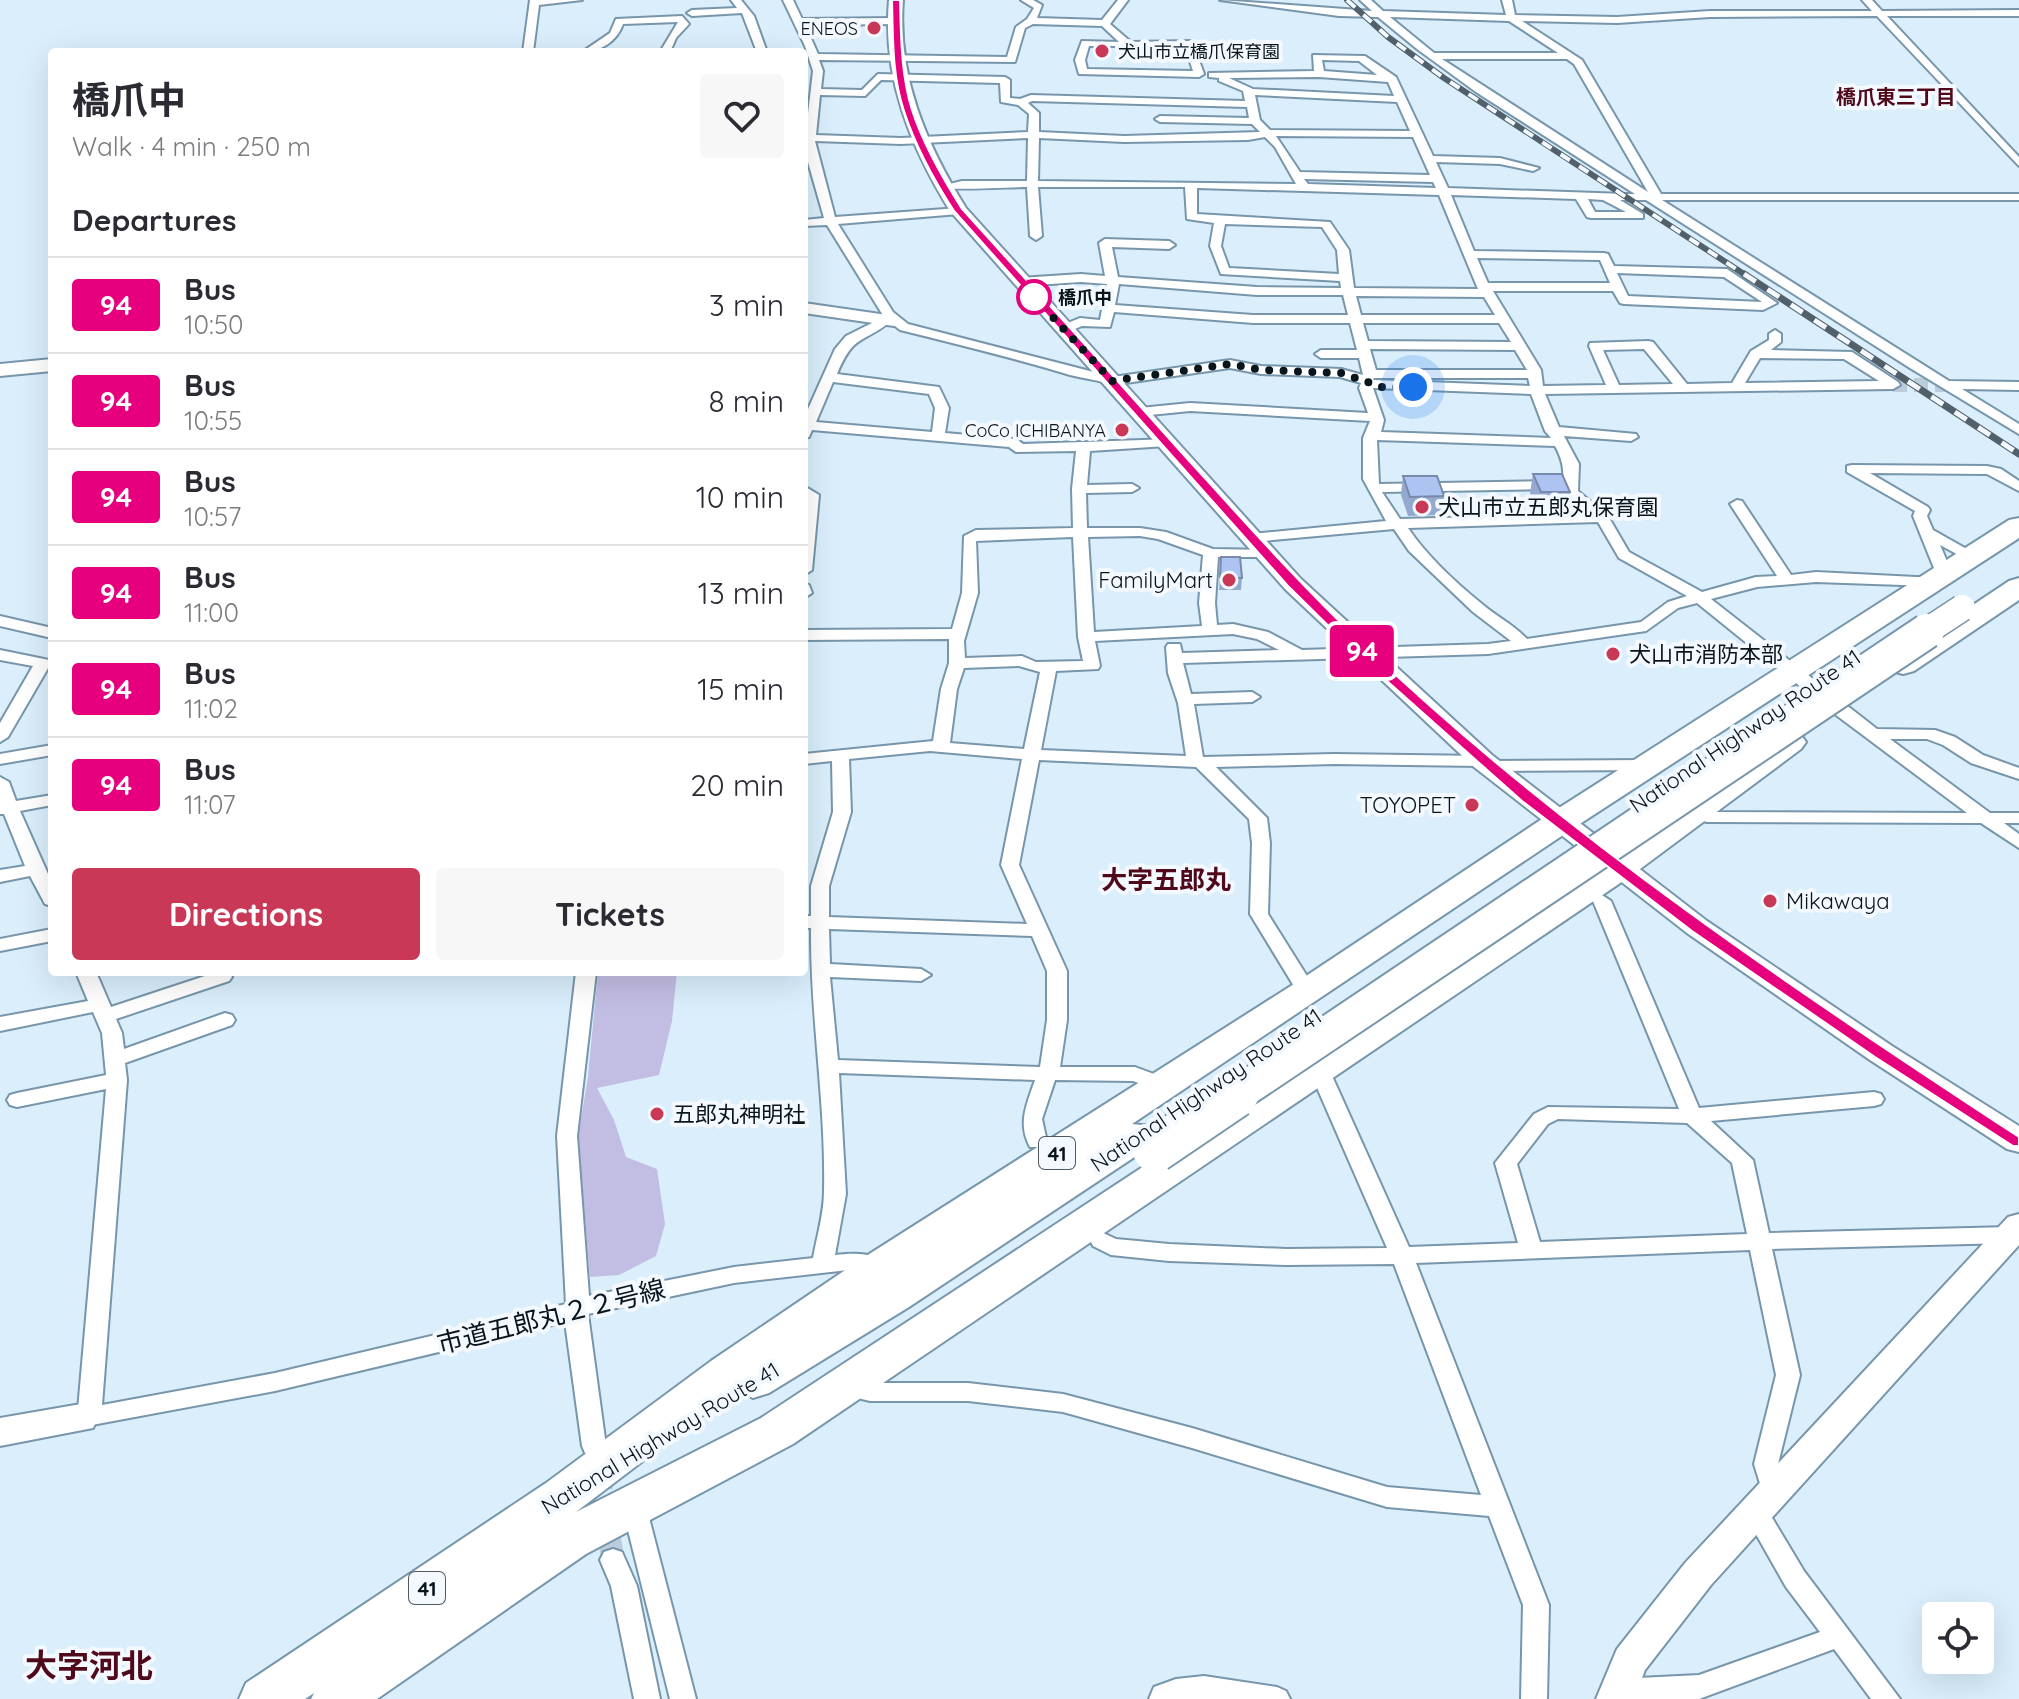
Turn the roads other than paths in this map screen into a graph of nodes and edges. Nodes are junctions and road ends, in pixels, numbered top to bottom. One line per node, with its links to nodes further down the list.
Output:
1 (577, 0): 12 (street)
2 (736, 0): 13 (street)
3 (788, 0): 22 (street)
4 (896, 0): 20 (main road)
5 (1026, 0): 21 (street)
6 (1123, 0): 23 (street)
7 (1225, 0): 16 (street)
8 (1336, 0): 16 (street)
9 (1365, 0): 17 (street)
10 (1507, 0): 19 (street)
11 (1867, 0): 18 (street)
12 (535, 2): 25 (street)
13 (743, 10): 14 (street); 28 (street)
14 (692, 13)
15 (2019, 13): 18 (street)
16 (1349, 14): 17 (street)
17 (1380, 15): 19 (street); 30 (street)
18 (1881, 15): 19 (street); 57 (street)
19 (1511, 18): 31 (street)
20 (895, 21): 22 (street); 34 (main road)
21 (1031, 21): 23 (street); 32 (street)
22 (798, 22): 29 (street)
23 (1105, 23): 24 (street)
24 (1129, 45): 35 (street); 36 (street)
25 (529, 48)
26 (593, 48): 27 (street)
27 (667, 48)
28 (760, 48)
29 (806, 48)
30 (1433, 56): 31 (street); 68 (street)
31 (1570, 56): 68 (street)
32 (990, 60): 34 (street); 40 (street)
33 (811, 62): 34 (street); 41 (street)
34 (899, 64): 40 (street); 41 (street); 54 (main road)
35 (1083, 72): 36 (street); 43 (street)
36 (1199, 74): 38 (street)
37 (1319, 74): 38 (street); 39 (street); 39 (street)
38 (1213, 75): 42 (street)
39 (1386, 77): 44 (street)
40 (985, 79): 46 (street)
41 (817, 92): 49 (street)
42 (1250, 98): 44 (street); 45 (street); 48 (street)
43 (1082, 99): 45 (street); 46 (street)
44 (1401, 99): 51 (street)
45 (1157, 101): 47 (street)
46 (1021, 102): 52 (street)
47 (1160, 119): 48 (street); 53 (street)
48 (1255, 121): 50 (street)
49 (808, 126): 54 (street); 71 (street)
50 (1265, 134): 51 (street); 53 (street); 60 (street)
51 (1418, 134): 59 (street)
52 (1033, 135): 53 (street); 54 (street); 61 (street)
53 (1161, 138)
54 (919, 139): 63 (main road)
55 (1500, 147): 56 (street)
56 (1500, 161): 58 (street); 59 (street)
57 (2019, 163)
58 (1533, 168)
59 (1434, 169): 60 (street); 65 (street)
60 (1292, 170): 64 (street)
61 (1034, 185): 62 (street); 63 (street); 74 (street)
62 (1191, 185): 64 (street); 72 (street)
63 (943, 187): 70 (main road)
64 (1305, 189): 65 (street)
65 (1444, 193): 66 (street); 76 (street)
66 (1580, 195): 67 (street); 67 (street)
67 (1600, 196): 68 (street)
68 (1652, 197): 69 (street); 100 (street)
69 (2019, 197)
70 (959, 211): 71 (street); 79 (main road)
71 (830, 220): 73 (street); 87 (street)
72 (1221, 220): 80 (street); 80 (street)
73 (808, 223)
74 (1036, 236)
75 (1169, 245): 78 (street)
76 (1469, 254): 77 (street); 82 (street)
77 (1609, 269): 81 (street); 81 (street)
78 (1112, 281): 79 (street); 80 (street); 83 (street)
79 (1020, 282): 88 (main road)
80 (1347, 285): 82 (street); 86 (street)
81 (1617, 287): 82 (street)
82 (1485, 290): 85 (street)
83 (1108, 308): 86 (street); 88 (street)
84 (808, 309): 87 (street)
85 (1503, 319): 86 (street); 90 (street)
86 (1355, 320): 91 (street)
87 (889, 321): 96 (street); 97 (street)
88 (1064, 329): 97 (main road)
89 (1775, 334): 93 (street)
90 (1518, 346): 91 (street); 99 (street)
91 (1363, 350): 92 (street); 98 (street)
92 (1321, 354)
93 (1756, 354): 102 (street); 102 (street)
94 (48, 365): 95 (street)
95 (0, 370)
96 (830, 377): 107 (street); 110 (street)
97 (1110, 379): 98 (street); 105 (main road)
98 (1368, 379): 99 (street); 106 (street)
99 (1535, 382): 104 (street); 112 (street)
100 (1946, 385): 103 (street); 109 (street)
101 (1682, 386): 102 (street); 104 (street); 104 (street)
102 (1737, 386)
103 (2019, 386)
104 (1614, 389)
105 (1140, 412): 106 (street); 114 (main road)
106 (1374, 417): 111 (street)
107 (808, 426)
108 (808, 430): 110 (street)
109 (2019, 430)
110 (938, 435): 115 (street)
111 (1373, 436): 112 (street); 119 (street)
112 (1555, 436): 113 (street); 116 (street)
113 (1631, 437)
114 (1167, 442): 115 (street); 129 (main road)
115 (1083, 447): 120 (street)
116 (1569, 485): 119 (street); 123 (street)
117 (2019, 487): 126 (street)
118 (1132, 488): 120 (street)
119 (1373, 488): 124 (street)
120 (1079, 489): 127 (street)
121 (808, 492): 128 (street)
122 (1737, 504): 134 (street)
123 (1601, 518): 124 (street); 137 (street)
124 (1397, 524): 129 (street); 145 (street)
125 (2019, 526): 132 (highway)
126 (1926, 532): 132 (street); 136 (street)
127 (1080, 533): 131 (street); 142 (street); 144 (street)
128 (808, 534)
129 (1259, 545): 131 (street); 146 (main road)
130 (2019, 546): 136 (highway, National Highway Route 41 / 41)
131 (1211, 553): 139 (street)
132 (1971, 556): 136 (highway)
133 (2019, 570): 136 (highway, National Highway Route 41 / 41)
134 (1787, 580): 136 (street); 137 (street)
135 (2019, 587): 156 (highway)
136 (1944, 591): 153 (highway); 220 (highway, National Highway Route 41 / 41, bridge)
137 (1699, 597): 145 (street); 153 (street)
138 (0, 621): 140 (street)
139 (1210, 630): 141 (street); 148 (street)
140 (48, 632)
141 (1173, 632): 144 (street); 150 (street)
142 (958, 634): 143 (street); 151 (street)
143 (808, 635)
144 (1086, 637): 152 (street)
145 (1523, 644): 146 (street)
146 (1365, 654): 148 (street); 166 (main road)
147 (0, 655): 149 (street)
148 (1301, 655): 150 (street)
149 (48, 656): 157 (street)
150 (1174, 658): 155 (street)
151 (957, 663): 152 (street); 159 (street)
152 (1049, 666): 162 (street)
153 (1795, 670): 156 (street); 167 (highway)
154 (1252, 697): 155 (street)
155 (1184, 699): 165 (street)
156 (1838, 708): 158 (street); 172 (highway)
157 (3, 726)
158 (1873, 734): 168 (street); 173 (street)
159 (941, 747): 161 (street); 162 (street)
160 (48, 751): 163 (street)
161 (840, 755): 164 (street); 182 (street)
162 (1030, 755): 165 (street); 183 (street)
163 (0, 759)
164 (808, 759)
165 (1198, 762): 166 (street); 191 (street)
166 (1486, 764): 167 (street); 175 (main road)
167 (1652, 765): 175 (highway)
168 (2019, 774)
169 (0, 782): 171 (street)
170 (48, 801): 171 (street)
171 (5, 808): 178 (street)
172 (1692, 812): 173 (street); 177 (highway)
173 (1988, 818): 174 (street); 176 (street)
174 (2019, 818)
175 (1560, 822): 177 (main road); 191 (highway, 41)
176 (2019, 843)
177 (1620, 868): 196 (highway); 203 (main road)
178 (35, 869): 179 (street); 180 (street)
179 (0, 876)
180 (48, 893)
181 (1602, 901): 202 (street)
182 (812, 922): 183 (street); 186 (street)
183 (1040, 930): 198 (street)
184 (48, 936): 185 (street)
185 (0, 945)
186 (820, 970): 187 (street); 195 (street)
187 (921, 975)
188 (88, 976): 192 (street)
189 (586, 976): 212 (street)
190 (222, 977): 192 (street)
191 (1307, 992): 199 (highway, 41)
192 (102, 1010): 194 (street); 197 (street)
193 (225, 1020): 197 (street)
194 (0, 1024)
195 (829, 1066): 198 (street); 210 (street)
196 (1318, 1067): 209 (street); 213 (highway)
197 (117, 1069): 201 (street); 214 (street)
198 (1045, 1074): 199 (street); 204 (street)
199 (1163, 1085): 211 (highway, 41)
200 (1874, 1099): 202 (street)
201 (17, 1100)
202 (1692, 1116): 207 (street); 208 (street)
203 (2019, 1141)
204 (1037, 1142)
205 (2014, 1230): 207 (street); 217 (street)
206 (1101, 1240): 209 (street)
207 (1758, 1240): 208 (street); 217 (street)
208 (1531, 1250): 209 (street)
209 (1402, 1256): 219 (street)
210 (823, 1262): 211 (street, 市道五郎丸２２号線); 212 (street, 市道五郎丸２２号線)
211 (878, 1269): 220 (highway, 41)
212 (577, 1309): 214 (street, 市道五郎丸２２号線); 216 (street)
213 (842, 1385): 218 (highway); 219 (street)
214 (85, 1417): 215 (street)
215 (0, 1432)
216 (594, 1446)
217 (1765, 1503): 222 (street); 223 (street)
218 (634, 1506): 220 (highway); 227 (street)
219 (1497, 1506): 230 (street)
220 (567, 1517): 224 (highway, National Highway Route 41 / 41); 225 (highway, National Highway Route 41 / 41)
221 (613, 1560): 226 (street)
222 (1839, 1636): 223 (street); 231 (street)
223 (1617, 1695)
224 (264, 1699)
225 (336, 1699)
226 (647, 1699)
227 (683, 1699)
228 (1162, 1699): 229 (street)
229 (1277, 1699)
230 (1534, 1699)
231 (1887, 1699)

